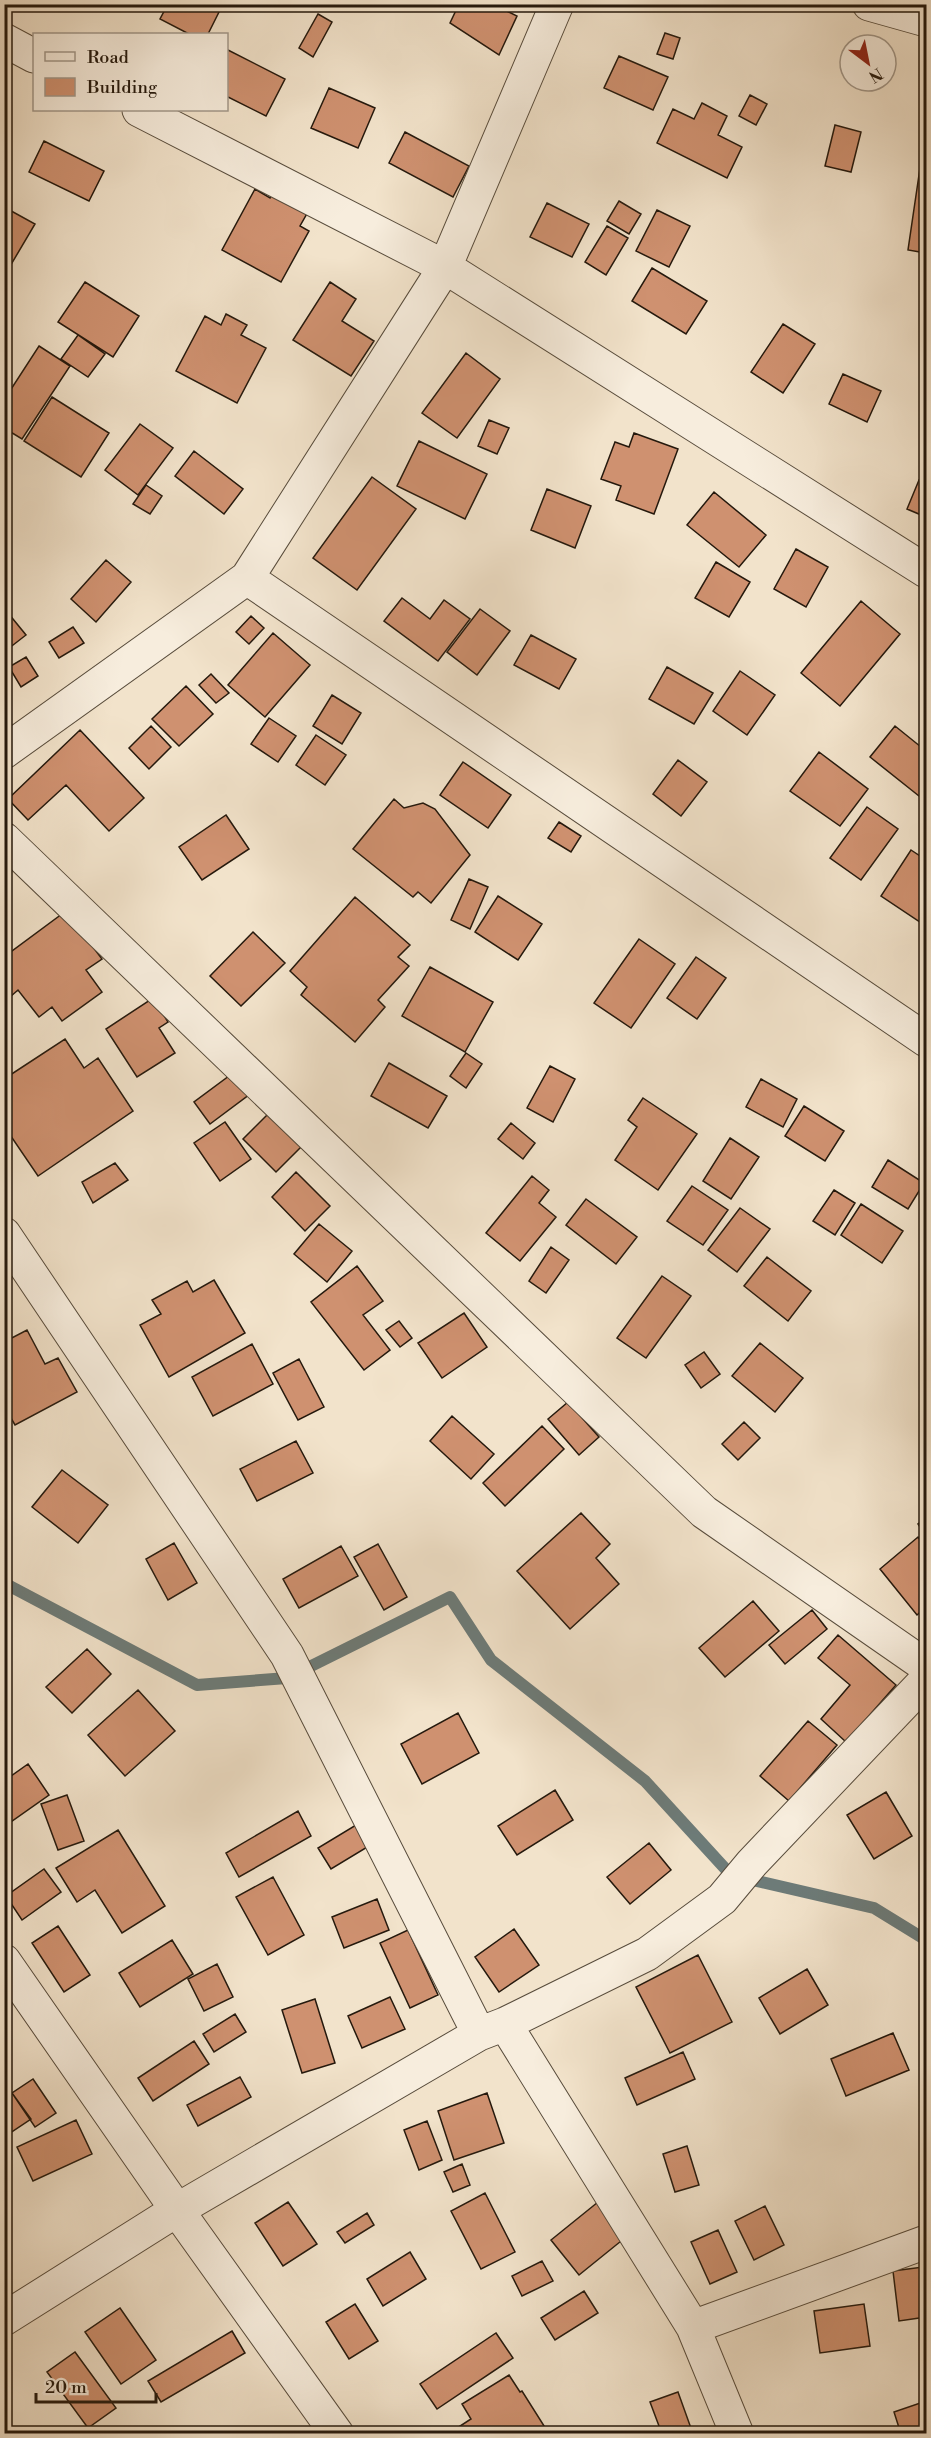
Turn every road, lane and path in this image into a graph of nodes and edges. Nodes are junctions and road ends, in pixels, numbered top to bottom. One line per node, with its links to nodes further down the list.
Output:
1 (557, 4): 7 (street)
2 (869, 4): 3 (street)
3 (927, 20)
4 (4, 40): 5 (street)
5 (33, 55)
6 (141, 111): 7 (street)
7 (445, 267): 8 (street); 9 (street)
8 (927, 571)
9 (247, 578): 10 (street); 12 (street)
10 (4, 752)
11 (4, 839): 14 (street)
12 (927, 1040)
13 (4, 1234): 17 (street)
14 (927, 1666)
15 (927, 1680): 17 (street)
16 (4, 1961): 18 (street)
17 (492, 2029): 18 (street); 21 (street)
18 (177, 2210): 20 (street); 22 (street)
19 (927, 2242): 21 (street)
20 (4, 2319)
21 (693, 2327): 23 (street)
22 (337, 2433)
23 (737, 2433)

